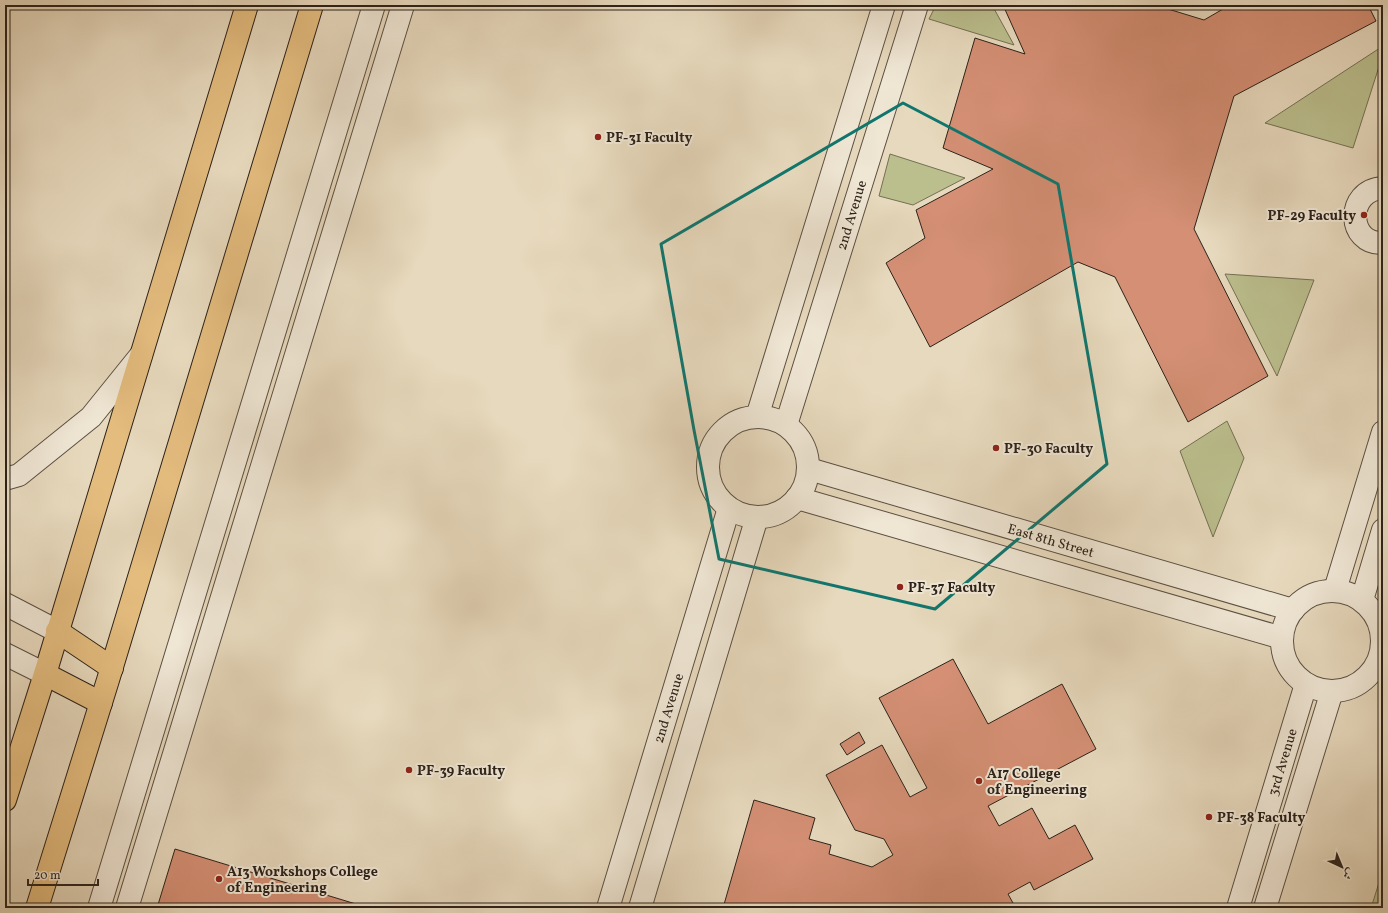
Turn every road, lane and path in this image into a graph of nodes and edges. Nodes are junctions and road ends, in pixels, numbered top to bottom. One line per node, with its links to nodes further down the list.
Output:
1 (247, 5): 9 (main road)
2 (312, 5): 26 (main road)
3 (374, 5): 33 (street)
4 (403, 5): 34 (street)
5 (884, 5): 10 (street)
6 (916, 5): 11 (street, 2nd Avenue)
7 (1383, 188): 8 (street)
8 (1383, 243)
9 (141, 355): 14 (street); 23 (main road)
10 (757, 417): 11 (street); 16 (street)
11 (786, 425): 13 (street)
12 (1383, 432): 19 (street)
13 (809, 469): 15 (street); 22 (street, East 8th Street)
14 (5, 479)
15 (797, 498): 17 (street); 24 (street)
16 (729, 508): 17 (street); 35 (street, 2nd Avenue)
17 (757, 517): 36 (street)
18 (1383, 530): 20 (street)
19 (1335, 590): 20 (street); 22 (street)
20 (1362, 600): 29 (street)
21 (5, 604): 23 (street)
22 (1293, 610): 24 (street)
23 (57, 631): 26 (main road); 27 (main road)
24 (1282, 638): 28 (street)
25 (5, 654): 27 (street)
26 (112, 668): 30 (main road)
27 (44, 674): 30 (main road); 31 (main road)
28 (1306, 684): 29 (street); 37 (street, 3rd Avenue)
29 (1332, 691): 38 (street, 3rd Avenue)
30 (101, 703): 32 (main road)
31 (5, 800)
32 (37, 908)
33 (99, 908)
34 (127, 908)
35 (608, 908)
36 (640, 908)
37 (1238, 908)
38 (1265, 908)

